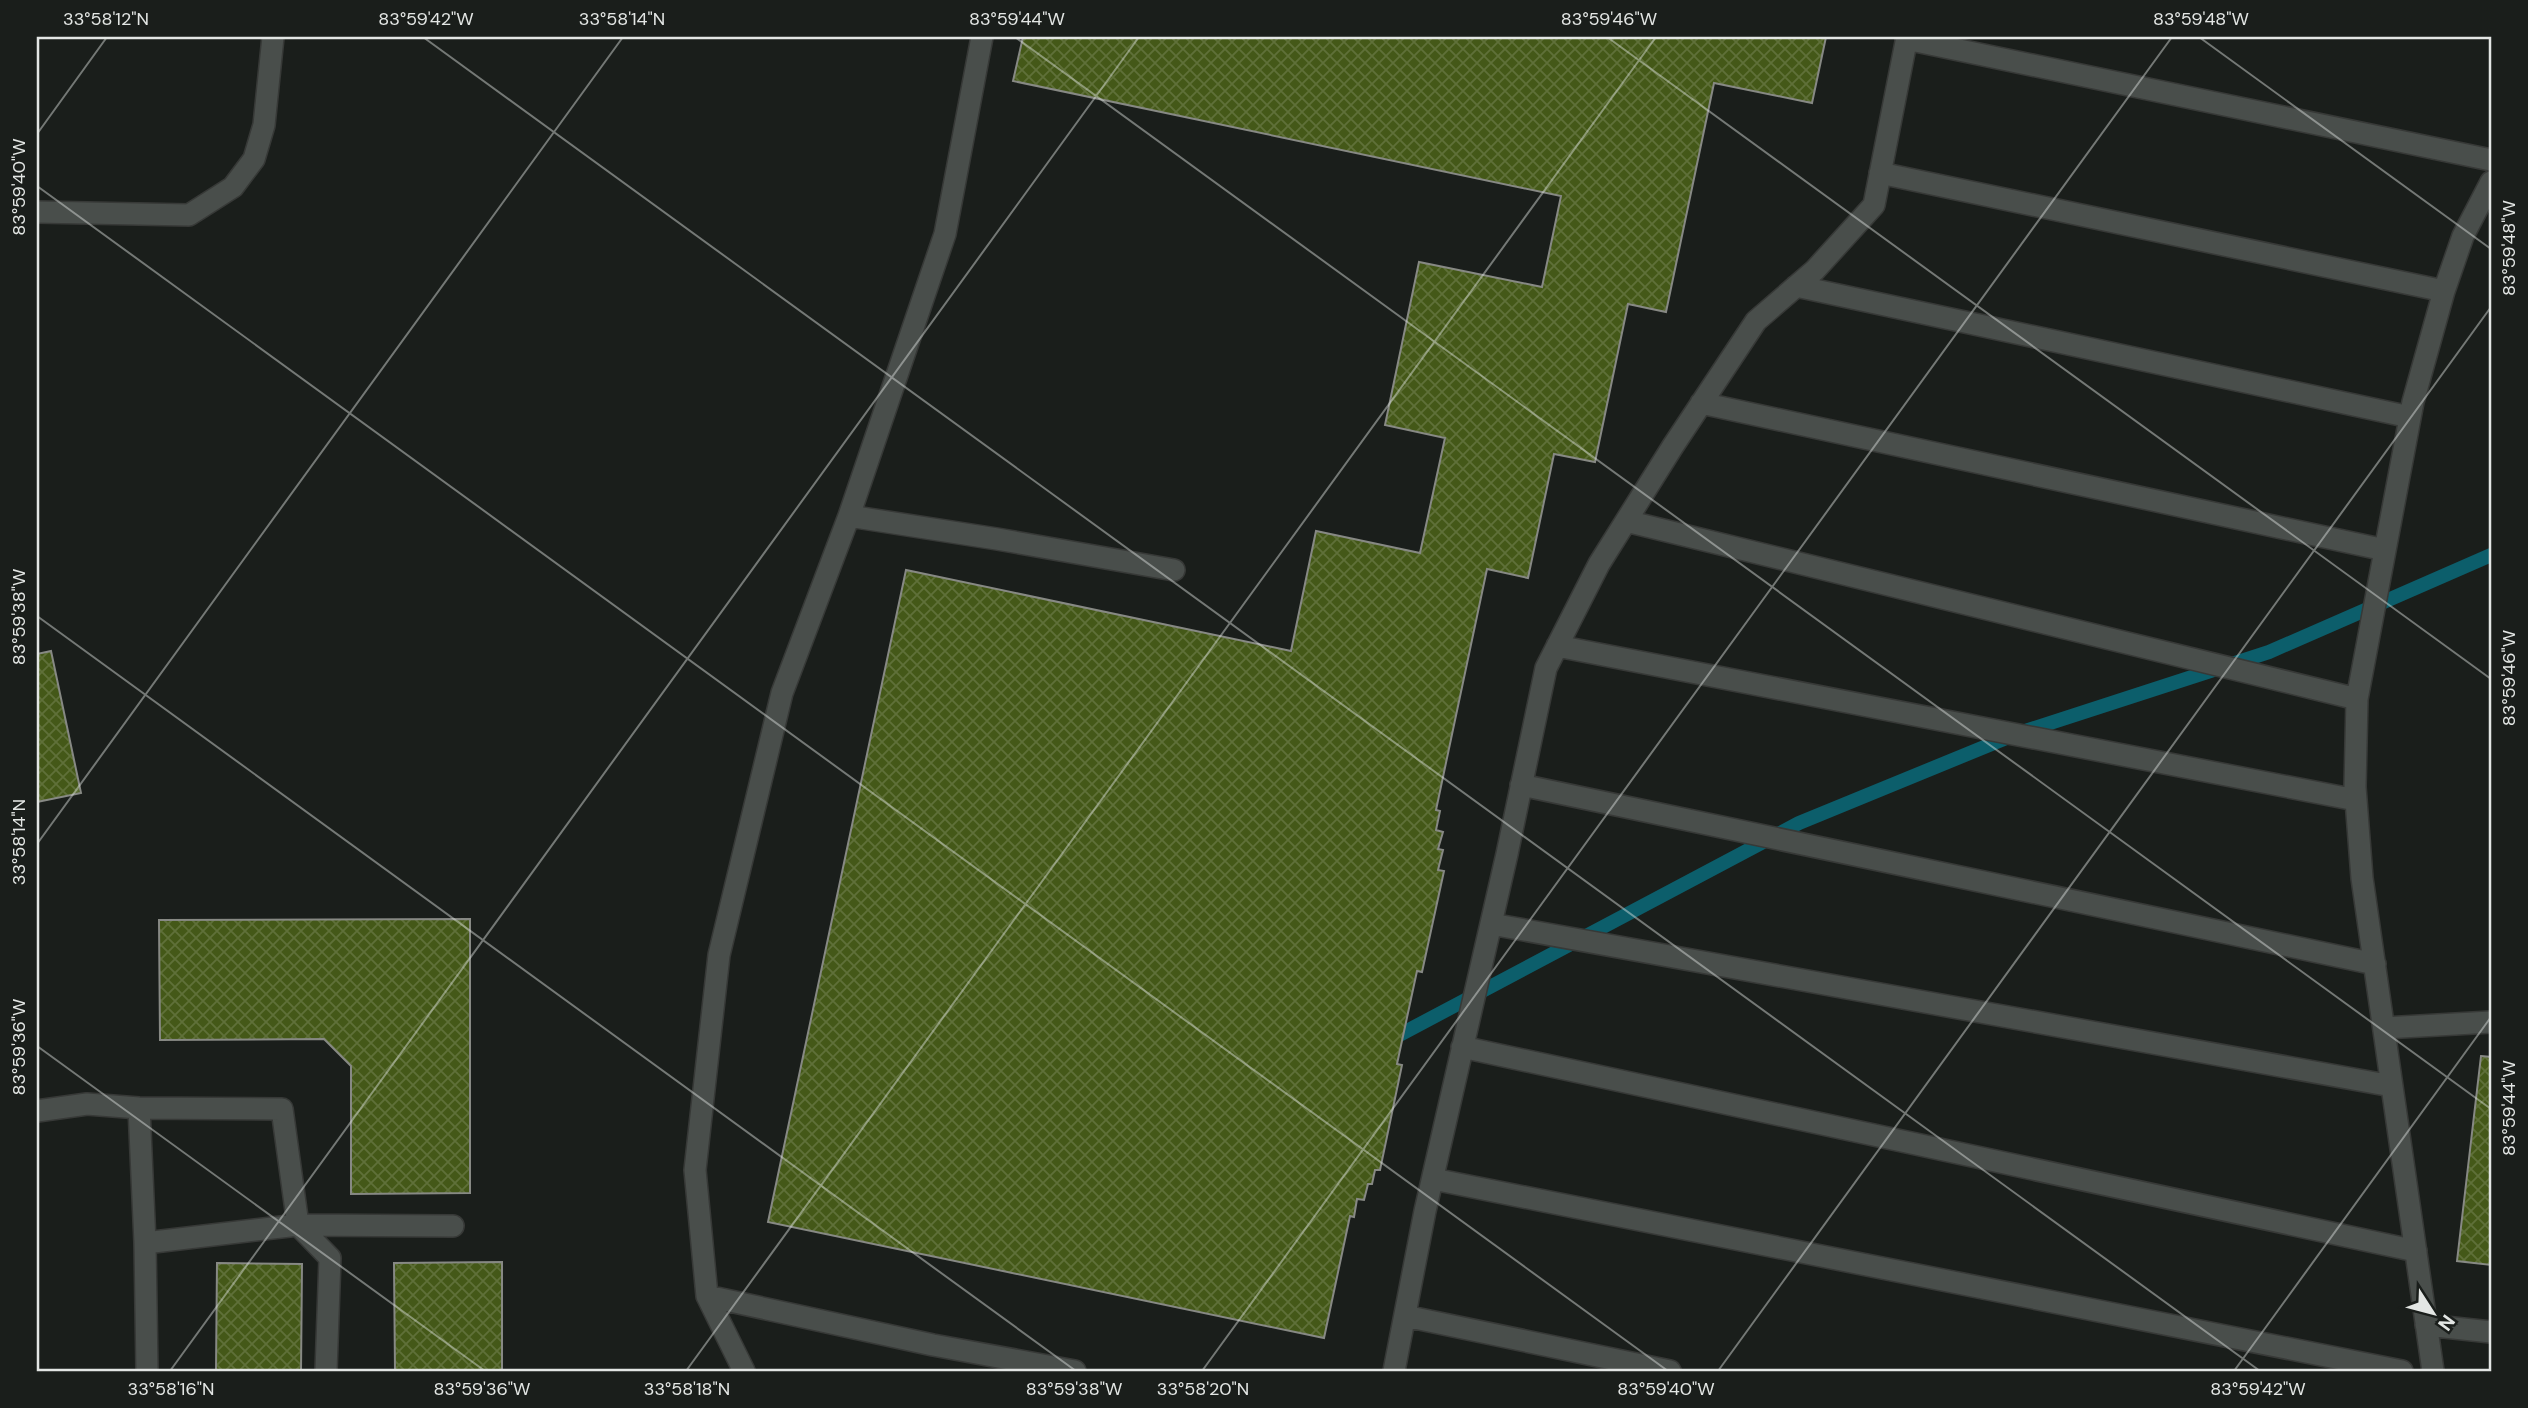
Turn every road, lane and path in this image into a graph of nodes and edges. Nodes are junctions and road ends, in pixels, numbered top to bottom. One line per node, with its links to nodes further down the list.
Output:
1 (273, 37): 7 (lane)
2 (982, 37): 12 (lane)
3 (1906, 38): 4 (lane); 5 (lane)
4 (2491, 160)
5 (1880, 173): 8 (lane); 9 (lane)
6 (2491, 182): 9 (lane)
7 (37, 212)
8 (1796, 286): 10 (lane); 11 (lane)
9 (2444, 291): 11 (lane)
10 (1701, 403): 13 (lane); 14 (lane)
11 (2410, 417): 14 (lane)
12 (849, 516): 15 (lane); 33 (lane)
13 (1626, 522): 16 (lane); 17 (lane)
14 (2385, 550): 17 (lane)
15 (1174, 570)
16 (1557, 646): 18 (lane); 19 (lane)
17 (2357, 699): 19 (lane)
18 (1521, 785): 20 (lane); 21 (lane)
19 (2356, 800): 21 (lane)
20 (1491, 924): 24 (lane); 25 (lane)
21 (2375, 964): 23 (lane)
22 (2491, 1022): 23 (lane)
23 (2384, 1028): 25 (lane)
24 (1462, 1047): 28 (lane); 32 (lane)
25 (2392, 1086): 32 (lane)
26 (139, 1108): 27 (lane); 29 (lane); 31 (lane)
27 (37, 1111)
28 (1433, 1179): 34 (lane); 43 (lane)
29 (298, 1225): 30 (lane); 31 (lane); 38 (lane)
30 (453, 1226)
31 (145, 1243): 37 (lane)
32 (2416, 1251): 35 (lane)
33 (707, 1296): 39 (lane); 40 (lane)
34 (1405, 1316): 41 (lane); 42 (lane)
35 (2426, 1325): 36 (lane); 44 (lane)
36 (2491, 1332)
37 (147, 1371)
38 (326, 1371)
39 (744, 1371)
40 (1074, 1371)
41 (1394, 1371)
42 (1670, 1371)
43 (2402, 1371)
44 (2433, 1371)

